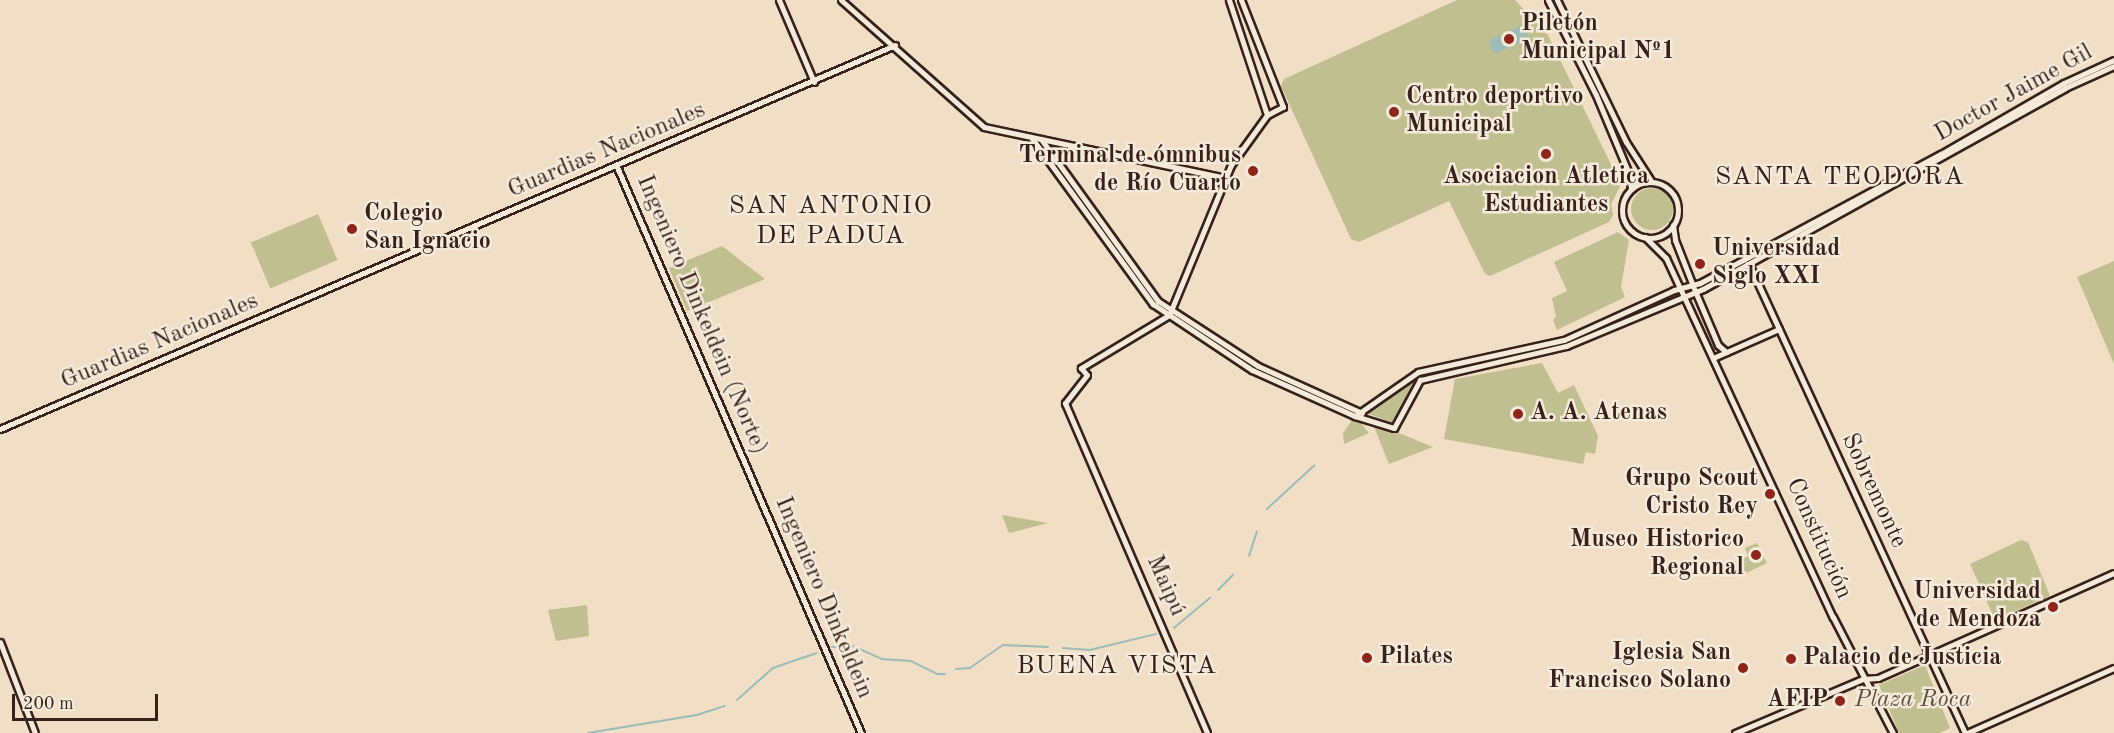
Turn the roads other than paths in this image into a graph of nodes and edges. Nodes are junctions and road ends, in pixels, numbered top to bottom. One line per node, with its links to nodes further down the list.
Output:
1 (779, 0): 10 (main road)
2 (841, 0): 7 (main road)
3 (1229, 0): 11 (main road)
4 (1241, 0): 11 (main road)
5 (1548, 0): 17 (main road)
6 (1557, 0): 16 (main road)
7 (895, 45): 10 (main road, Guardias Nacionales); 12 (main road)
8 (2114, 60): 21 (main road, Doctor Jaime Gil)
9 (2114, 66): 20 (main road, Doctor Jaime Gil)
10 (814, 82): 14 (main road, Guardias Nacionales)
11 (1267, 115): 15 (main road)
12 (1032, 137): 13 (main road); 25 (main road)
13 (1041, 139): 15 (main road); 25 (main road)
14 (617, 166): 30 (main road, Guardias Nacionales); 31 (main road, Ingeniero Dinkeldein (Norte))
15 (1225, 178): 25 (main road)
16 (1651, 182): 17 (main road); 18 (main road)
17 (1631, 189): 19 (main road)
18 (1674, 225): 19 (main road); 21 (main road)
19 (1645, 237): 22 (main road, Constitución)
20 (1749, 264): 23 (main road, Doctor Jaime Gil); 26 (main road, Sobremonte)
21 (1693, 285): 22 (main road, Doctor Jaime Gil); 23 (main road)
22 (1679, 288): 24 (main road, Constitución); 29 (main road, Doctor Jaime Gil)
23 (1695, 291): 24 (main road, Doctor Jaime Gil); 27 (main road)
24 (1682, 295): 28 (main road, Constitución); 29 (main road, Doctor Jaime Gil)
25 (1170, 312): 29 (main road); 39 (main road, Maipú)
26 (1779, 329): 27 (main road); 34 (main road, Sobremonte)
27 (1726, 352): 28 (main road)
28 (1713, 358): 36 (main road, Constitución)
29 (1358, 414)
30 (0, 429)
31 (751, 478): 38 (main road, Ingeniero Dinkeldein)
32 (2114, 573): 34 (main road)
33 (0, 642): 37 (main road)
34 (1928, 653): 36 (main road); 42 (main road, Sobremonte)
35 (2114, 668): 42 (main road)
36 (1863, 680): 40 (main road); 41 (main road, Constitución)
37 (35, 733)
38 (861, 733)
39 (1207, 733)
40 (1735, 733)
41 (1893, 733)
42 (1966, 733)

